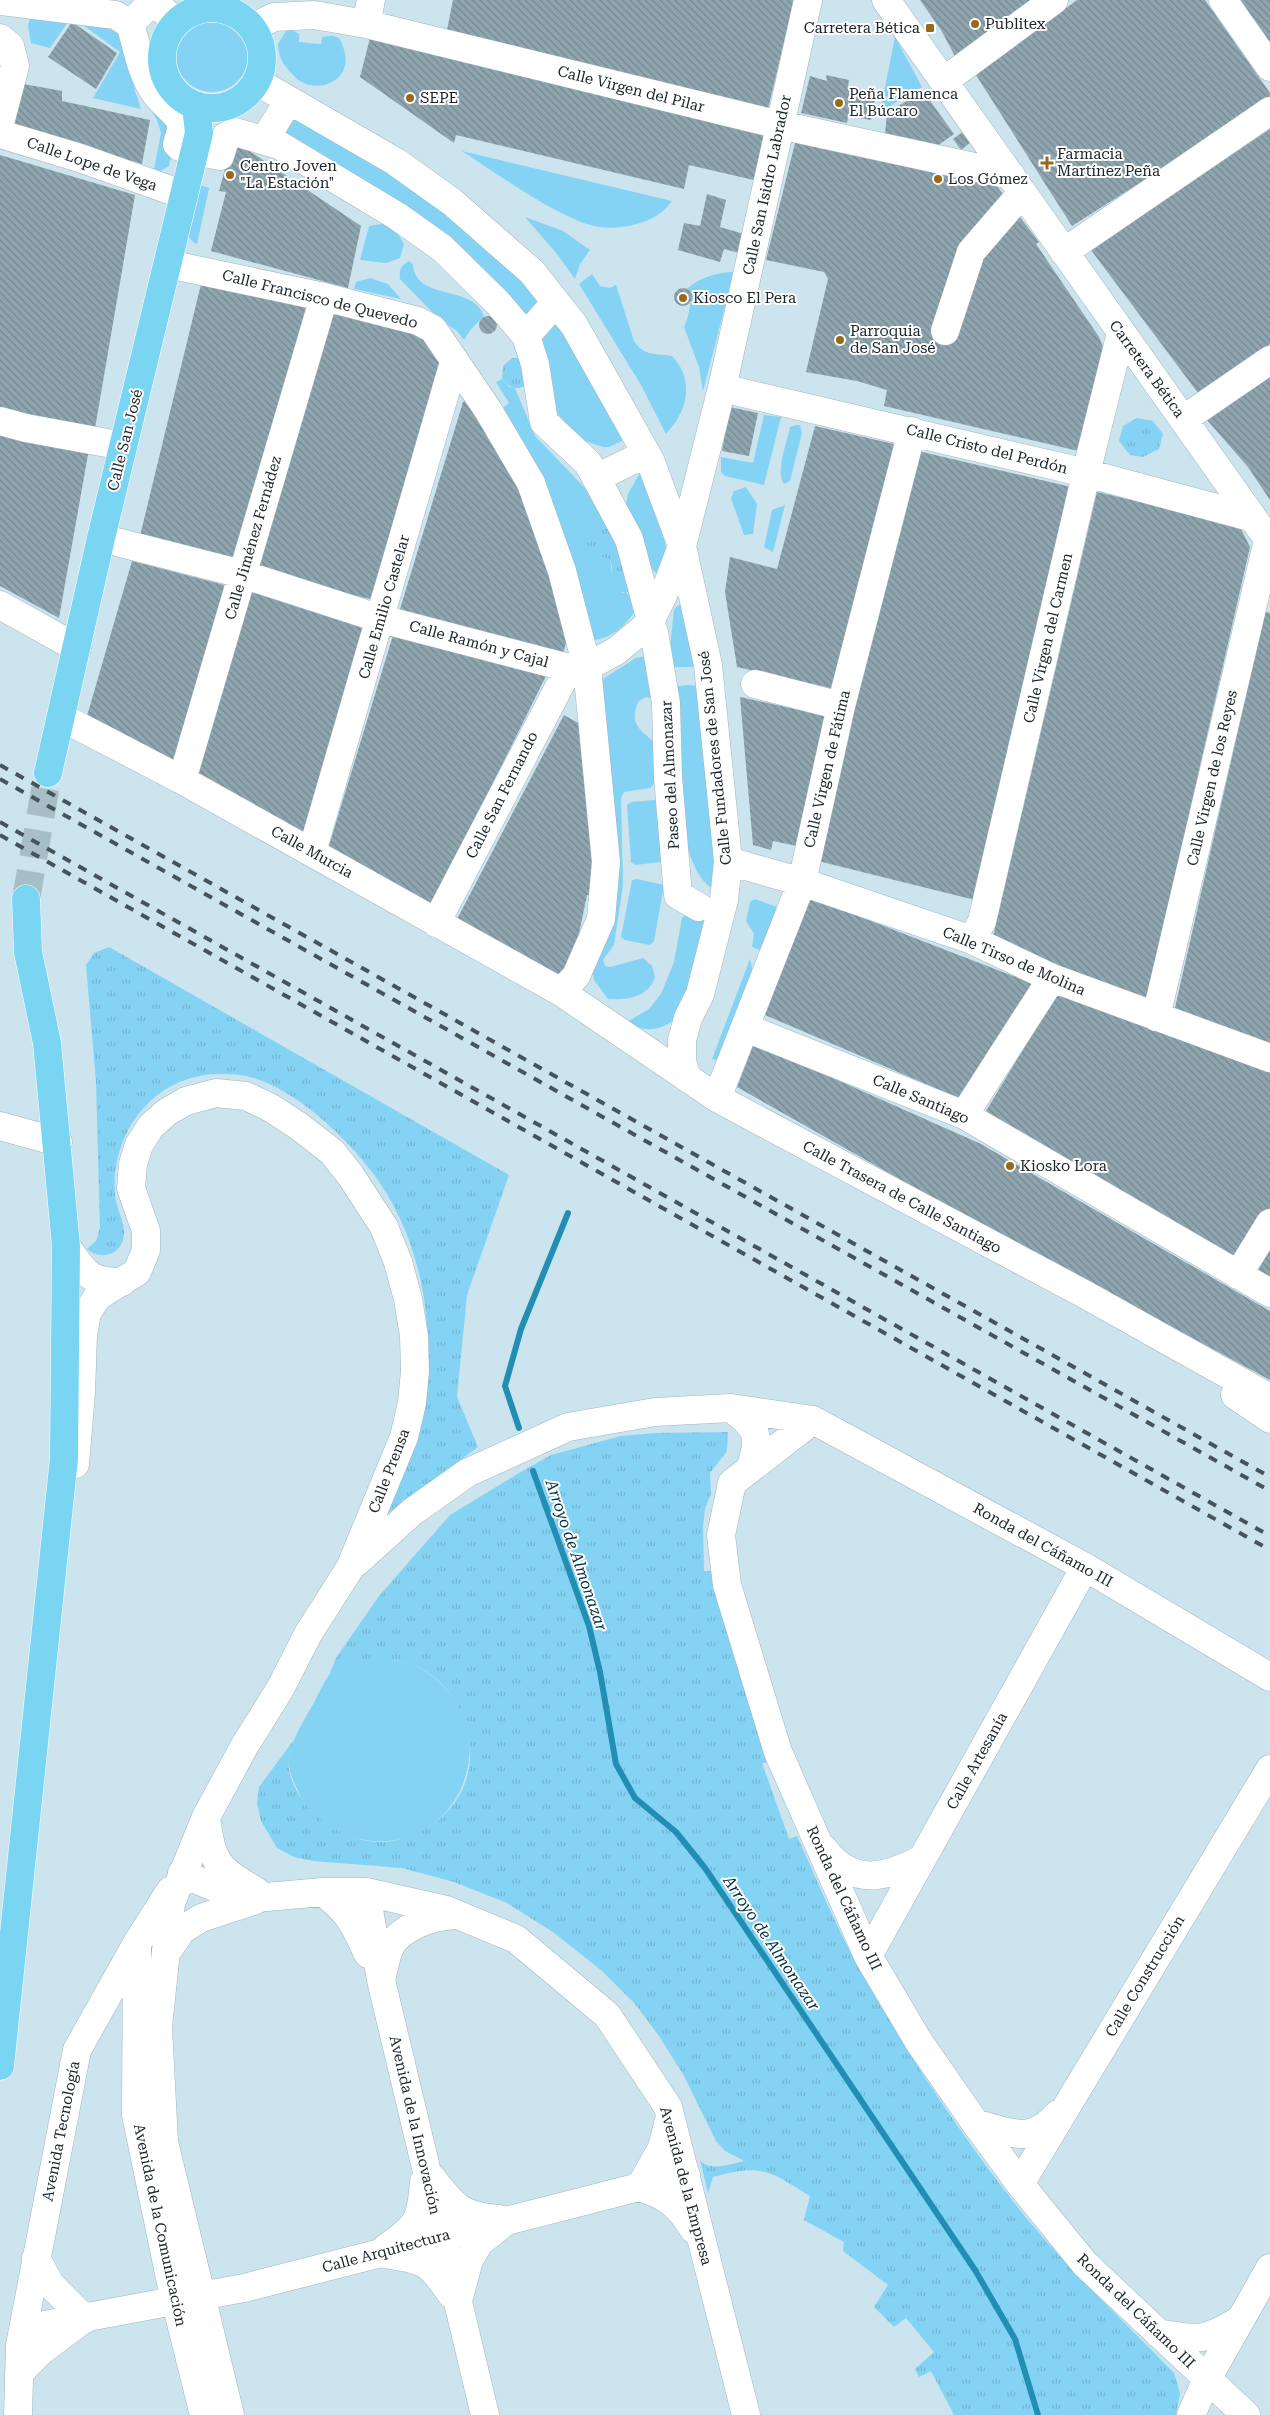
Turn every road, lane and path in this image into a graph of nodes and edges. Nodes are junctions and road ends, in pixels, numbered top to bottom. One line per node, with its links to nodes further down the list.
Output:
1 (808, 0): 19 (street, Calle San Isidro Labrador)
2 (886, 0): 13 (street, Carretera Bética)
3 (1054, 0): 13 (street)
4 (1223, 0): 12 (street)
5 (0, 2): 7 (street)
6 (221, 4): 9 (main road); 10 (main road)
7 (143, 11): 9 (street); 21 (street, Paseo del Almonazar)
8 (368, 12): 10 (street, Calle Virgen del Pilar); 19 (street, Calle Virgen del Pilar)
9 (176, 22): 15 (main road)
10 (252, 28): 14 (main road)
11 (5, 42): 18 (street)
12 (1270, 67)
13 (944, 81): 22 (street, Carretera Bética)
14 (256, 82): 15 (main road); 43 (street, Calle Fundadores de San José)
15 (196, 106): 23 (main road, Calle San José)
16 (285, 107): 21 (street)
17 (1270, 111): 24 (street)
18 (0, 123)
19 (780, 125): 22 (street, Calle Virgen del Pilar); 33 (street, Calle San Isidro Labrador)
20 (0, 134): 23 (street, Calle Lope de Vega)
21 (264, 140): 30 (street, Paseo del Almonazar)
22 (1016, 184): 24 (street, Carretera Bética); 28 (street)
23 (184, 195): 25 (main road, Calle San José)
24 (1064, 252): 29 (street, Carretera Bética)
25 (168, 264): 26 (street, Calle Francisco de Quevedo); 37 (main road, Calle San José)
26 (324, 297): 32 (street, Calle Francisco de Quevedo); 49 (street, Calle Jiménez Fernádez)
27 (548, 312): 30 (street)
28 (945, 331)
29 (1121, 333): 34 (street, Carretera Bética); 40 (street, Calle Virgen del Carmen)
30 (526, 336): 41 (street, Paseo del Almonazar)
31 (1270, 360): 34 (street)
32 (454, 362): 52 (street, Calle Emilio Castelar); 55 (street, Calle Francisco de Quevedo)
33 (722, 388): 36 (street, Calle Cristo del Perdón); 42 (street, Calle San Isidro Labrador)
34 (1184, 419): 39 (street, Carretera Bética)
35 (0, 421): 37 (street)
36 (912, 431): 40 (street, Calle Cristo del Perdón); 57 (street, Calle Virgen de Fátima)
37 (123, 446): 46 (main road, Calle San José)
38 (635, 459): 41 (street)
39 (1219, 472): 44 (street); 45 (street, Carretera Bética)
40 (1086, 473): 44 (street, Calle Cristo del Perdón); 67 (street, Calle Virgen del Carmen)
41 (596, 478): 53 (street, Paseo del Almonazar)
42 (700, 478): 43 (street); 48 (street, Calle San Isidro Labrador)
43 (658, 483): 48 (street, Calle Fundadores de San José)
44 (1196, 501): 45 (street, Calle Cristo del Perdón)
45 (1250, 516): 47 (street, Carretera Bética)
46 (101, 538): 49 (street, Calle Ramón y Cajal); 54 (main road, Calle San José)
47 (1269, 541): 70 (street, Calle Virgen de los Reyes)
48 (682, 546): 50 (street, Calle Fundadores de San José); 53 (street, Calle San Isidro Labrador)
49 (242, 574): 52 (street, Calle Ramón y Cajal); 60 (street, Calle Jiménez Fernádez)
50 (693, 592): 53 (street); 62 (street, Calle Fundadores de San José)
51 (0, 605): 54 (street)
52 (381, 619): 55 (street, Calle Ramón y Cajal); 61 (street, Calle Emilio Castelar)
53 (651, 621): 55 (street); 65 (street, Paseo del Almonazar)
54 (77, 648): 58 (main road, Calle San José)
55 (578, 667): 66 (street, Calle San Fernando); 69 (street, Calle Francisco de Quevedo)
56 (755, 684): 57 (street)
57 (841, 706): 63 (street, Calle Virgen de Fátima)
58 (61, 716): 59 (main road, Calle San José); 60 (street, Calle Murcia)
59 (48, 773)
60 (182, 780): 61 (street, Calle Murcia)
61 (312, 852): 66 (street, Calle Murcia)
62 (728, 861): 63 (street, Calle Tirso de Molina); 71 (street, Calle Fundadores de San José)
63 (802, 882): 67 (street, Calle Tirso de Molina); 72 (street, Calle Virgen de Fátima)
64 (26, 899): 79 (main road)
65 (699, 907)
66 (436, 923): 69 (street, Calle Murcia)
67 (972, 940): 68 (street, Calle Tirso de Molina)
68 (1052, 978): 70 (street, Calle Tirso de Molina); 77 (street)
69 (569, 984): 73 (street, Calle Murcia)
70 (1156, 1017): 74 (street, Calle Tirso de Molina)
71 (688, 1018): 73 (street, Calle Fundadores de San José); 75 (street, Calle Fundadores de San José)
72 (746, 1028): 76 (street, Calle Virgen de Fátima); 77 (street, Calle Santiago)
73 (645, 1049): 75 (street, Calle Trasera de Calle Santiago)
74 (1270, 1058)
75 (688, 1078): 76 (street, Calle Trasera de Calle Santiago)
76 (717, 1098): 85 (street, Calle Trasera de Calle Santiago)
77 (964, 1115): 82 (street, Calle Santiago)
78 (0, 1126): 79 (street)
79 (58, 1142): 81 (main road)
80 (1270, 1224): 82 (street)
81 (66, 1246): 83 (street); 91 (main road)
82 (1238, 1275): 84 (street, Calle Santiago)
83 (122, 1282): 91 (street, Calle Prensa); 93 (street, Calle Prensa)
84 (1270, 1293)
85 (1086, 1295): 86 (street, Calle Trasera de Calle Santiago); 88 (street, Calle Trasera de Calle Santiago)
86 (1270, 1398)
87 (731, 1408): 89 (street, Ronda del Cáñamo III); 90 (street); 93 (street, Ronda del Cáñamo III)
88 (1270, 1419)
89 (813, 1420): 90 (street, Ronda del Cáñamo III); 92 (street, Ronda del Cáñamo III)
90 (750, 1470): 97 (street, Ronda del Cáñamo III)
91 (60, 1492): 110 (main road)
92 (1086, 1567): 94 (street, Ronda del Cáñamo III); 98 (street, Calle Artesanía)
93 (350, 1568): 96 (street, Calle Prensa)
94 (1270, 1677)
95 (1270, 1769): 111 (street, Calle Construcción)
96 (206, 1817): 99 (street, Calle Prensa); 102 (street)
97 (817, 1840): 98 (street); 106 (street, Ronda del Cáñamo III)
98 (922, 1859): 106 (street, Calle Artesanía)
99 (182, 1873): 102 (street, Avenida de la Empresa); 104 (street, Avenida Tecnología); 105 (street)
100 (322, 1892): 101 (street, Avenida de la Empresa); 102 (street, Avenida de la Empresa); 107 (street)
101 (366, 1892): 103 (street, Avenida de la Empresa); 107 (street, Avenida de la Innovación)
102 (266, 1897): 105 (street)
103 (459, 1915): 107 (street); 112 (street, Avenida de la Empresa)
104 (137, 1943): 108 (street, Avenida Tecnología); 109 (street, Avenida de la Comunicación)
105 (166, 1953): 122 (street)
106 (868, 1956): 113 (street, Ronda del Cáñamo III)
107 (381, 1980): 114 (street, Avenida de la Innovación)
108 (89, 2027): 109 (street); 124 (street, Avenida Tecnología)
109 (135, 2047): 122 (street, Avenida de la Comunicación)
110 (0, 2066)
111 (1069, 2102): 113 (street); 116 (street, Calle Construcción); 119 (street)
112 (670, 2116): 115 (street, Avenida de la Empresa); 117 (street)
113 (976, 2124): 116 (street, Ronda del Cáñamo III)
114 (426, 2170): 118 (street); 120 (street, Avenida de la Innovación); 123 (street)
115 (686, 2175): 117 (street, Calle Arquitectura); 121 (street, Avenida de la Empresa)
116 (1020, 2184): 119 (street, Ronda del Cáñamo III)
117 (640, 2187): 118 (street, Calle Arquitectura); 121 (street)
118 (508, 2220): 120 (street, Calle Arquitectura); 128 (street)
119 (1050, 2220): 133 (street, Ronda del Cáñamo III)
120 (441, 2237): 123 (street, Calle Arquitectura); 128 (street, Avenida de la Innovación)
121 (701, 2242): 141 (street, Avenida de la Empresa)
122 (181, 2252): 126 (street); 127 (street, Avenida de la Comunicación); 129 (street)
123 (378, 2253): 126 (street, Calle Arquitectura); 128 (street)
124 (36, 2258): 130 (street); 132 (street, Avenida Tecnología)
125 (1270, 2268): 131 (street)
126 (244, 2288): 127 (street, Calle Arquitectura); 134 (street)
127 (188, 2299): 129 (street, Calle Arquitectura); 134 (street, Avenida de la Comunicación)
128 (458, 2303): 140 (street, Avenida de la Innovación)
129 (142, 2308): 130 (street, Calle Arquitectura); 134 (street)
130 (84, 2319): 132 (street, Calle Arquitectura); 135 (street)
131 (1241, 2319): 133 (street); 136 (street)
132 (23, 2329): 135 (street, Avenida Tecnología)
133 (1158, 2333): 136 (street, Ronda del Cáñamo III)
134 (199, 2341): 138 (street, Avenida de la Comunicación); 139 (street, Avenida de la Comunicación)
135 (19, 2373): 137 (street, Avenida Tecnología)
136 (1206, 2379): 142 (street); 143 (street, Ronda del Cáñamo III)
137 (18, 2415)
138 (204, 2415)
139 (230, 2415)
140 (485, 2415)
141 (746, 2415)
142 (1191, 2415)
143 (1246, 2415)

